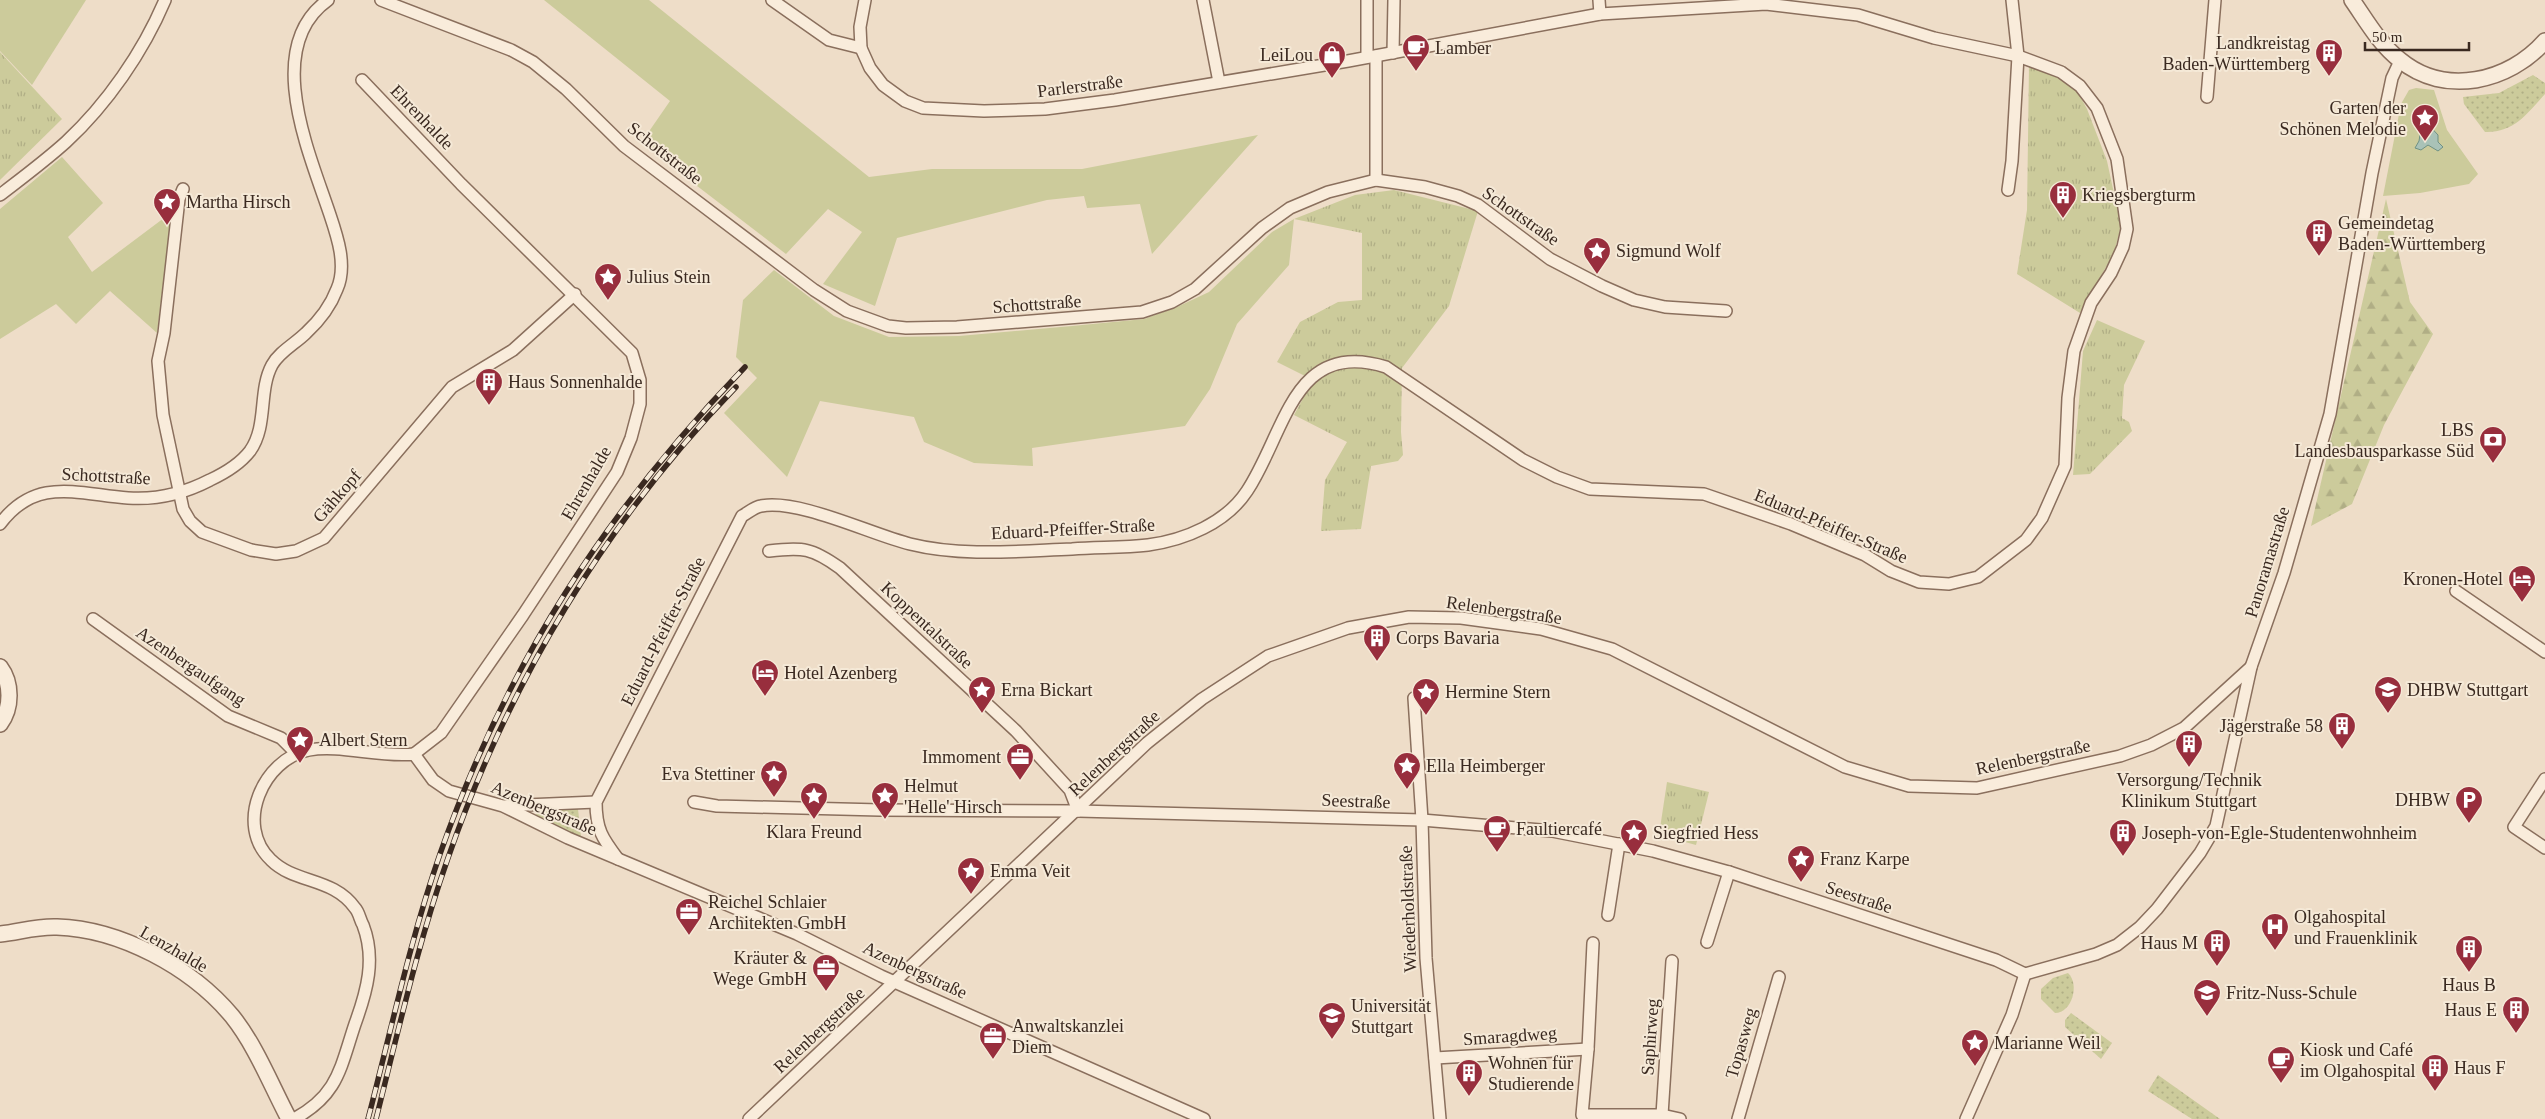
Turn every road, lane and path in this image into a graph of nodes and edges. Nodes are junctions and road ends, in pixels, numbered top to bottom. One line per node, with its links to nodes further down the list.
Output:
1 (165, 0): 26 (street)
2 (328, 0): 29 (street, Schottstraße)
3 (381, 0): 23 (street, Schottstraße)
4 (772, 0): 15 (street)
5 (865, 0): 15 (street, Parlerstraße)
6 (1203, 0): 21 (street)
7 (1367, 0): 17 (street)
8 (1394, 0): 16 (street)
9 (1599, 0): 13 (street)
10 (2012, 0): 18 (street)
11 (2216, 0): 22 (street)
12 (2352, 0): 19 (street)
13 (1600, 14): 16 (street, Eduard-Pfeiffer-Straße); 18 (street, Eduard-Pfeiffer-Straße)
14 (2545, 41): 19 (street)
15 (862, 48): 21 (street, Parlerstraße)
16 (1393, 53): 17 (street, Eduard-Pfeiffer-Straße)
17 (1372, 56): 21 (street, Parlerstraße); 23 (street)
18 (2018, 56): 25 (street); 42 (street, Eduard-Pfeiffer-Straße)
19 (2400, 61): 36 (street, Panoramastraße)
20 (362, 80): 27 (street, Ehrenhalde)
21 (1219, 82)
22 (2208, 97)
23 (1376, 180): 28 (street, Schottstraße)
24 (183, 189): 29 (street, Gähkopf)
25 (2008, 190)
26 (0, 195)
27 (574, 294): 29 (street, Gähkopf); 40 (street, Ehrenhalde)
28 (1726, 311)
29 (179, 494): 30 (street, Schottstraße)
30 (0, 524)
31 (769, 551): 45 (street, Koppentalstraße)
32 (2456, 591): 34 (street)
33 (93, 619): 39 (street, Azenbergaufgang)
34 (2545, 652)
35 (0, 667): 38 (street)
36 (2251, 667): 45 (street, Relenbergstraße); 56 (street, Panoramastraße)
37 (1414, 698): 46 (street, Wiederholdstraße)
38 (0, 724)
39 (296, 753): 40 (street); 63 (street)
40 (414, 754): 44 (street, Azenbergstraße)
41 (2545, 779): 48 (street)
42 (596, 802): 44 (street); 49 (street, Eduard-Pfeiffer-Straße)
43 (694, 802): 45 (street, Seestraße)
44 (503, 806): 49 (street, Azenbergstraße)
45 (1078, 811): 46 (street, Seestraße); 58 (street, Relenbergstraße)
46 (1422, 820): 47 (street, Seestraße); 60 (street, Wiederholdstraße)
47 (1619, 844): 50 (street, Seestraße); 51 (street)
48 (2545, 848)
49 (618, 859): 58 (street, Azenbergstraße)
50 (1728, 872): 53 (street); 56 (street, Seestraße)
51 (1608, 915)
52 (0, 934): 62 (street, Lenzhalde)
53 (1707, 942)
54 (1593, 943): 59 (street)
55 (1672, 961): 61 (street, Saphirweg)
56 (2026, 974): 69 (street)
57 (1779, 977): 68 (street, Topasweg)
58 (896, 981): 64 (street, Relenbergstraße); 65 (street, Azenbergstraße)
59 (1588, 1049): 60 (street, Smaragdweg); 61 (street)
60 (1435, 1058): 66 (street, Wiederholdstraße)
61 (1662, 1115): 67 (street)
62 (289, 1119)
63 (294, 1119)
64 (749, 1119)
65 (1204, 1119)
66 (1440, 1119)
67 (1680, 1119)
68 (1738, 1119)
69 (1966, 1119)

